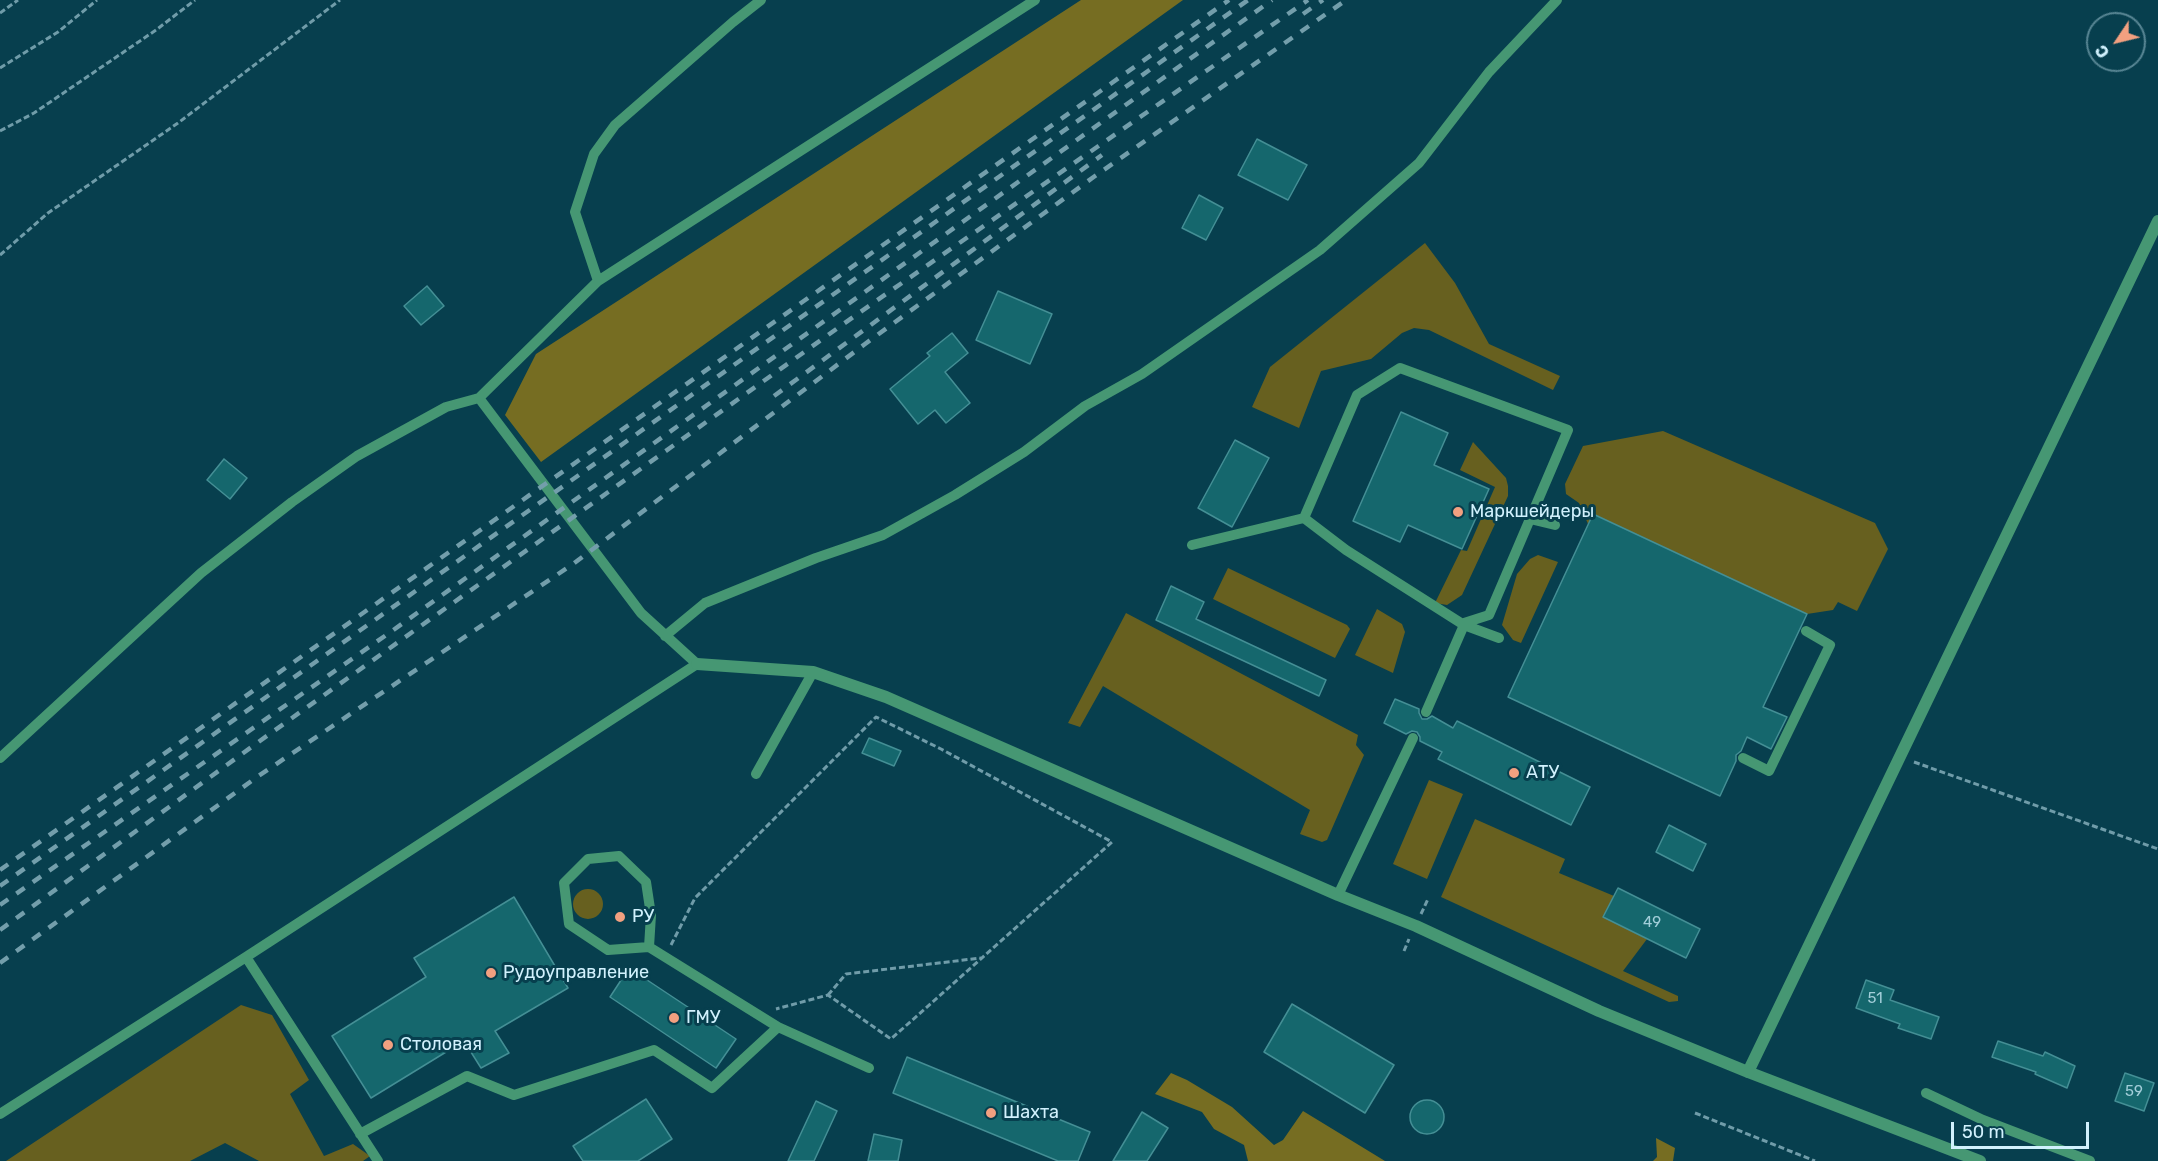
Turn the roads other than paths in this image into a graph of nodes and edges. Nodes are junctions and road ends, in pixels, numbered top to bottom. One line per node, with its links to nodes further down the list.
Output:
1 (761, 0): 5 (lane)
2 (1035, 0): 5 (lane)
3 (1557, 0): 13 (lane)
4 (2158, 222): 27 (street)
5 (598, 281): 6 (lane)
6 (479, 398): 13 (lane); 19 (lane)
7 (1304, 518): 8 (lane); 10 (lane); 11 (lane)
8 (1530, 519): 9 (lane); 11 (lane)
9 (1556, 525)
10 (1192, 545)
11 (1464, 625): 14 (lane); 17 (lane)
12 (1806, 631): 20 (lane)
13 (664, 636): 15 (lane)
14 (1499, 638)
15 (697, 664): 16 (street); 24 (lane)
16 (813, 672): 21 (lane); 22 (street)
17 (1426, 712)
18 (1413, 738): 22 (lane)
19 (0, 758)
20 (1743, 759)
21 (756, 774)
22 (1338, 895): 27 (street)
23 (649, 947): 23 (lane); 25 (lane)
24 (246, 957): 29 (lane); 30 (lane)
25 (778, 1028): 26 (lane); 30 (lane)
26 (869, 1068)
27 (1748, 1072): 32 (street)
28 (1926, 1093): 33 (lane)
29 (0, 1114)
30 (360, 1134): 31 (lane)
31 (378, 1161)
32 (1980, 1161)
33 (2090, 1161)

